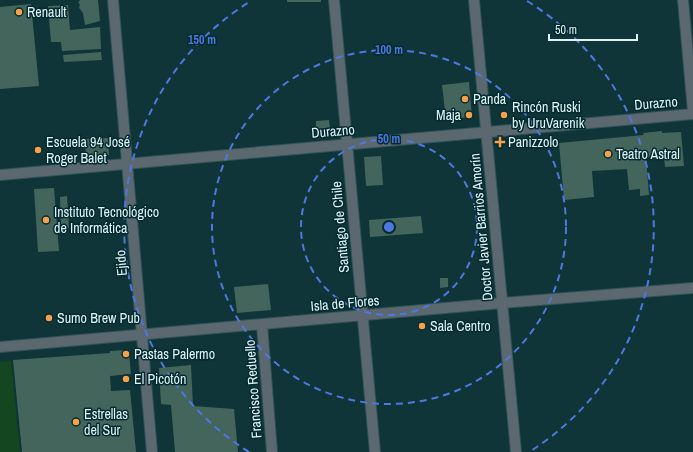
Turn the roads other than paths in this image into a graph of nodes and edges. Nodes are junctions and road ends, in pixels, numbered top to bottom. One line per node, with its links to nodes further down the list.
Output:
1 (113, 0): 8 (street, Ejido)
2 (334, 0): 7 (street, Santiago de Chile)
3 (474, 0): 6 (street, Doctor Javier Barrios Amorín)
4 (683, 0): 5 (street)
5 (693, 112): 6 (street, Durazno)
6 (486, 132): 7 (street, Durazno); 11 (street, Doctor Javier Barrios Amorín)
7 (347, 144): 8 (street, Durazno); 12 (street, Santiago de Chile)
8 (127, 164): 9 (street, Durazno); 14 (street, Ejido)
9 (0, 175)
10 (693, 288): 11 (street, Isla de Flores)
11 (502, 303): 12 (street, Isla de Flores); 19 (street, Doctor Javier Barrios Amorín)
12 (361, 316): 13 (street, Isla de Flores); 18 (street, Santiago de Chile)
13 (262, 325): 14 (street, Isla de Flores); 17 (street, Francisco Reduello)
14 (141, 335): 15 (street, Isla de Flores); 16 (street, Ejido)
15 (0, 347)
16 (152, 452)
17 (272, 452)
18 (375, 452)
19 (516, 452)

